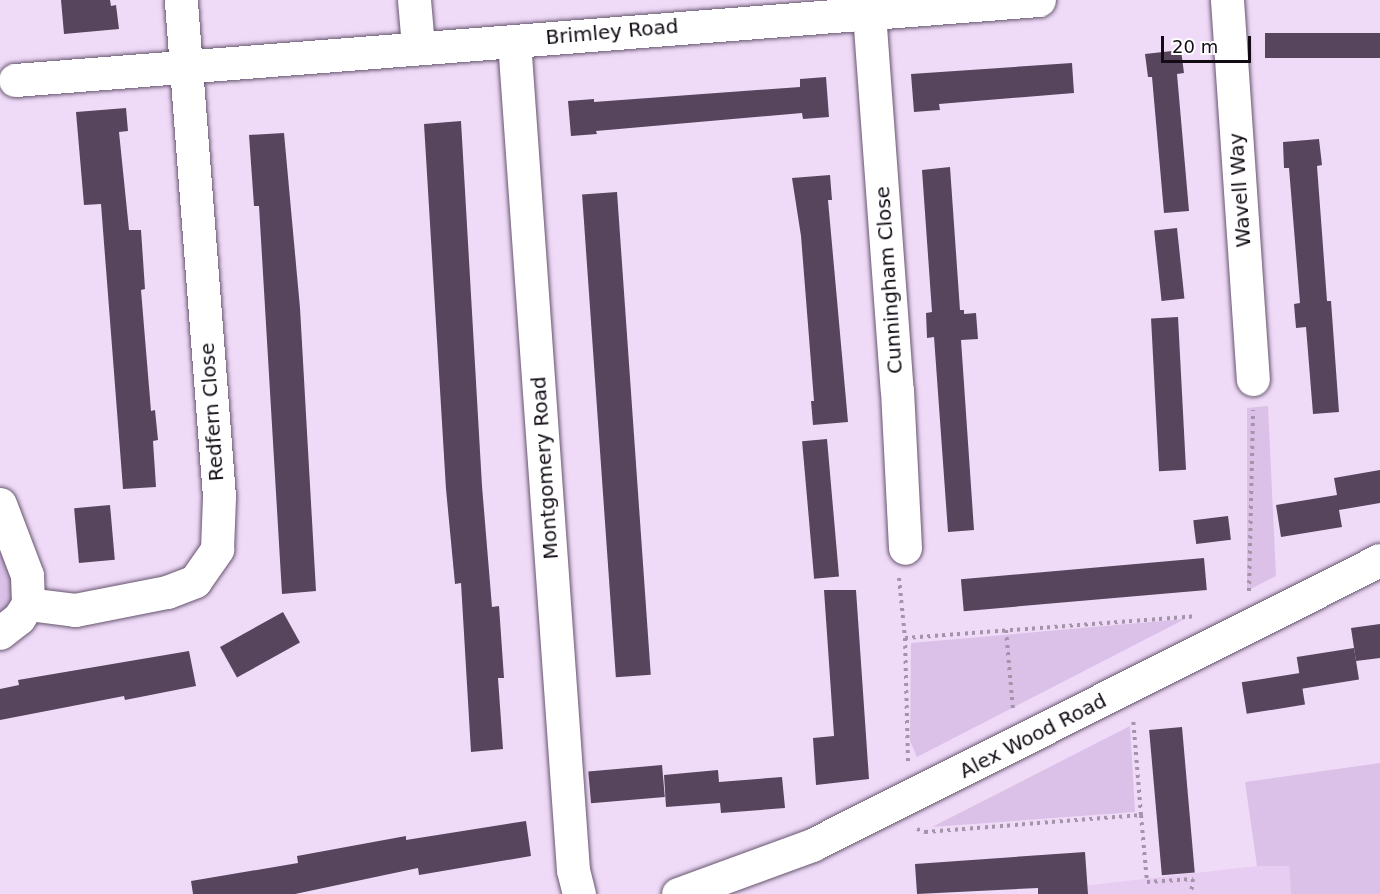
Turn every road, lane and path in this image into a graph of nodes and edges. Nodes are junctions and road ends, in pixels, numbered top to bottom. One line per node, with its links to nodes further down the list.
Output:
1 (181, 0): 9 (street, Redfern Close)
2 (414, 0): 8 (street)
3 (1039, 0): 6 (street, Brimley Road)
4 (1227, 0): 11 (street, Wavell Way)
5 (772, 10): 6 (street, Brimley Road); 7 (street, Brimley Road)
6 (869, 13): 13 (street, Cunningham Close)
7 (514, 41): 8 (street, Brimley Road); 25 (street, Montgomery Road)
8 (418, 46): 9 (street, Brimley Road)
9 (186, 66): 10 (street, Brimley Road); 16 (street, Redfern Close)
10 (15, 80)
11 (1253, 379): 15 (path)
12 (0, 504): 16 (street)
13 (905, 548): 20 (path)
14 (1380, 560): 21 (street, Alex Wood Road)
15 (1249, 593)
16 (28, 604): 19 (street)
17 (1203, 615): 18 (path)
18 (1006, 630): 20 (path); 22 (path)
19 (0, 633)
20 (905, 638): 23 (path)
21 (1128, 687): 22 (street, Alex Wood Road); 24 (path)
22 (1026, 740): 23 (street, Alex Wood Road)
23 (910, 798): 24 (path); 26 (street, Alex Wood Road)
24 (1141, 815): 27 (path)
25 (579, 894)
26 (678, 894)
27 (1191, 894)

